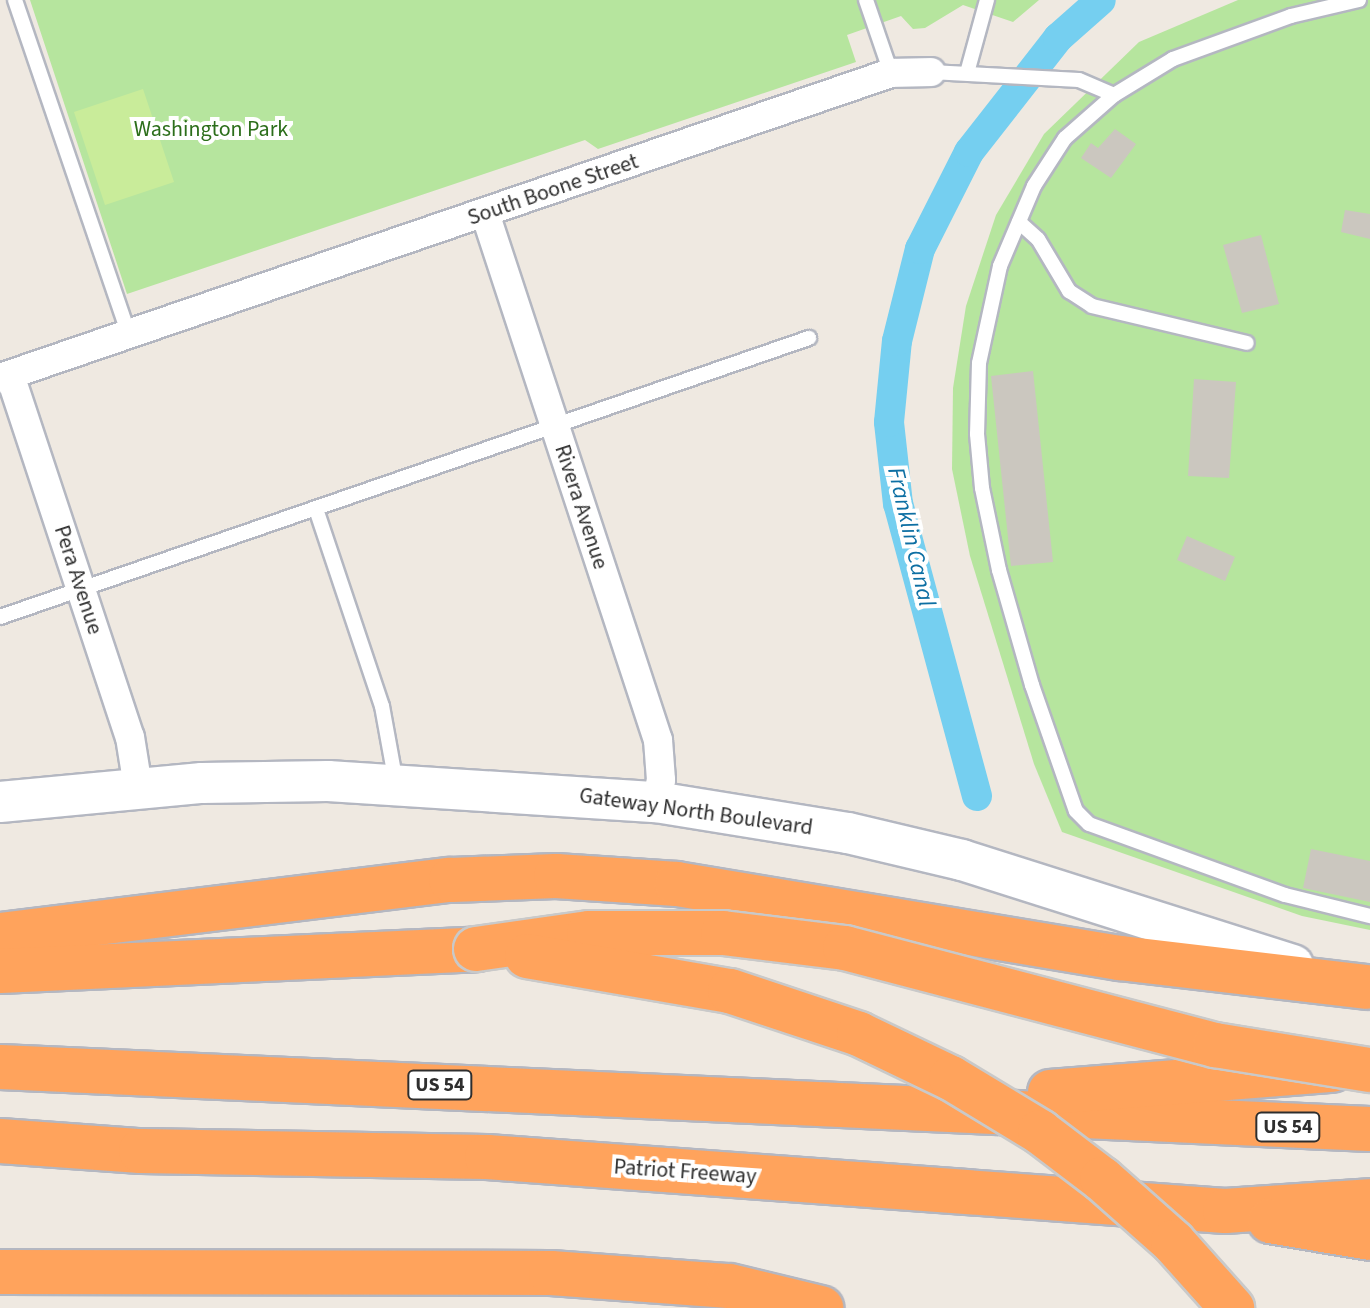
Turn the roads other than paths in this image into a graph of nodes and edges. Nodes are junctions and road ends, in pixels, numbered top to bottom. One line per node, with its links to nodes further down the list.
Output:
1 (15, 0): 11 (lane)
2 (866, 0): 6 (lane)
3 (987, 0): 7 (lane)
4 (1359, 0): 8 (lane)
5 (931, 72): 6 (street, South Boone Street); 7 (lane, South Boone Street)
6 (891, 73): 9 (street, South Boone Street)
7 (973, 74): 8 (lane, South Boone Street)
8 (1114, 95): 10 (lane)
9 (485, 213): 11 (street, South Boone Street); 15 (street, Rivera Avenue)
10 (1019, 222): 13 (lane); 23 (lane)
11 (129, 335): 14 (street, South Boone Street)
12 (809, 338): 15 (lane)
13 (1247, 343)
14 (5, 377): 17 (street, Pera Avenue)
15 (555, 426): 16 (lane); 22 (street, Rivera Avenue)
16 (316, 509): 17 (lane); 19 (lane)
17 (81, 590): 18 (lane); 20 (street, Pera Avenue)
18 (0, 617)
19 (396, 783): 20 (main road, Gateway North Boulevard); 22 (main road, Gateway North Boulevard)
20 (138, 787): 21 (main road, Gateway North Boulevard)
21 (0, 802)
22 (656, 802): 27 (main road, Gateway North Boulevard)
23 (1370, 916)
24 (0, 935): 27 (highway)
25 (476, 949): 26 (highway); 29 (highway, bridge); 40 (highway, bridge)
26 (0, 971)
27 (1368, 987)
28 (0, 1067): 30 (highway, US 54)
29 (1370, 1067): 30 (highway)
30 (880, 1103): 31 (highway, US 54)
31 (1370, 1129)
32 (0, 1141): 33 (highway, Patriot Freeway)
33 (141, 1151): 34 (highway); 36 (highway, Patriot Freeway)
34 (0, 1166)
35 (1370, 1201): 36 (highway, Patriot Freeway)
36 (1225, 1211): 37 (highway)
37 (1370, 1238)
38 (0, 1272): 39 (highway)
39 (821, 1308)
40 (1232, 1308)

